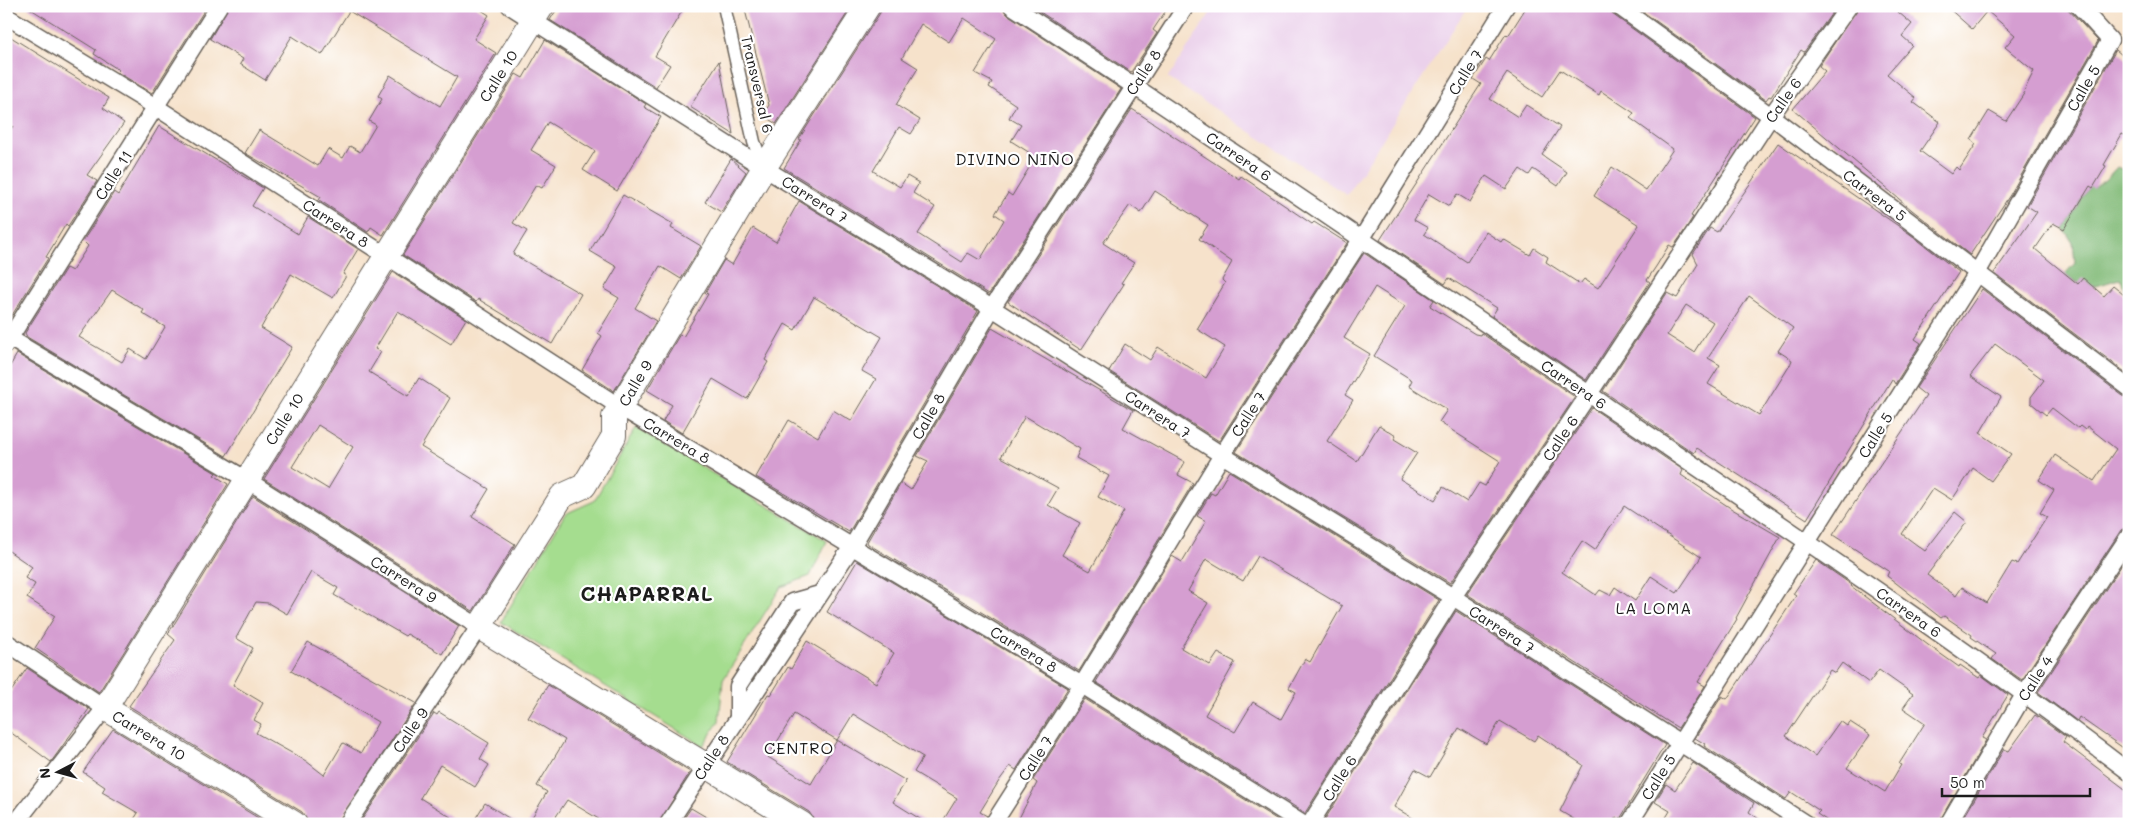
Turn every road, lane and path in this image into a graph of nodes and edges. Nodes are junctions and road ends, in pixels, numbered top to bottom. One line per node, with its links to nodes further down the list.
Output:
1 (219, 6): 14 (street, Calle 11)
2 (510, 6): 11 (street, Carrera 7)
3 (724, 6): 16 (street, Transversal 6)
4 (868, 6): 16 (main road, Calle 9)
5 (1012, 6): 13 (street, Carrera 6)
6 (1186, 6): 13 (street, Calle 8)
7 (1506, 6): 17 (street, Calle 7)
8 (1618, 6): 15 (street, Carrera 5)
9 (1848, 6): 15 (street, Calle 6)
10 (2080, 6): 19 (street, Calle 5)
11 (537, 14): 16 (street, Carrera 7); 18 (main road, Calle 10)
12 (6, 16): 14 (street, Carrera 8)
13 (1134, 85): 17 (street, Carrera 6); 20 (street, Calle 8)
14 (156, 107): 18 (street, Carrera 8); 21 (street, Calle 11)
15 (1771, 116): 19 (street, Carrera 5); 23 (street, Calle 6)
16 (764, 168): 20 (street, Carrera 7); 24 (main road, Calle 9)
17 (1362, 238): 23 (street, Carrera 6); 25 (street, Calle 7)
18 (386, 255): 24 (street, Carrera 8); 26 (main road, Calle 10)
19 (1977, 273): 22 (street, Carrera 5); 28 (street, Calle 5)
20 (992, 308): 25 (street, Carrera 7); 29 (street, Calle 8)
21 (7, 339): 26 (street, Carrera 9)
22 (2129, 388)
23 (1589, 394): 28 (street, Carrera 6); 30 (street, Calle 6)
24 (620, 407): 29 (street, Carrera 8); 31 (main road, Calle 9)
25 (1222, 455): 30 (street, Carrera 7); 33 (street, Calle 7)
26 (247, 480): 31 (street, Carrera 9); 35 (main road, Calle 10)
27 (2129, 536): 34 (street, Calle 4)
28 (1807, 542): 34 (street, Carrera 6); 36 (street, Calle 5)
29 (853, 545): 33 (street, Carrera 8); 37 (street, Calle 8)
30 (1453, 597): 36 (street, Carrera 7); 46 (street, Calle 6)
31 (479, 627): 37 (main road, Carrera 9); 41 (street, Calle 9)
32 (6, 642): 35 (street, Carrera 10)
33 (1082, 685): 44 (street, Calle 7); 45 (street, Carrera 8)
34 (2025, 693): 38 (street, Carrera 6); 49 (street, Calle 4)
35 (105, 708): 39 (street, Calle 10); 40 (main road, Carrera 10)
36 (1679, 743): 47 (street, Calle 5); 48 (street, Carrera 7)
37 (706, 764): 42 (street, Calle 8); 43 (main road, Carrera 9)
38 (2129, 772)
39 (15, 824)
40 (295, 824)
41 (347, 824)
42 (668, 824)
43 (802, 824)
44 (993, 824)
45 (1303, 824)
46 (1310, 824)
47 (1629, 824)
48 (1806, 824)
49 (1948, 824)

